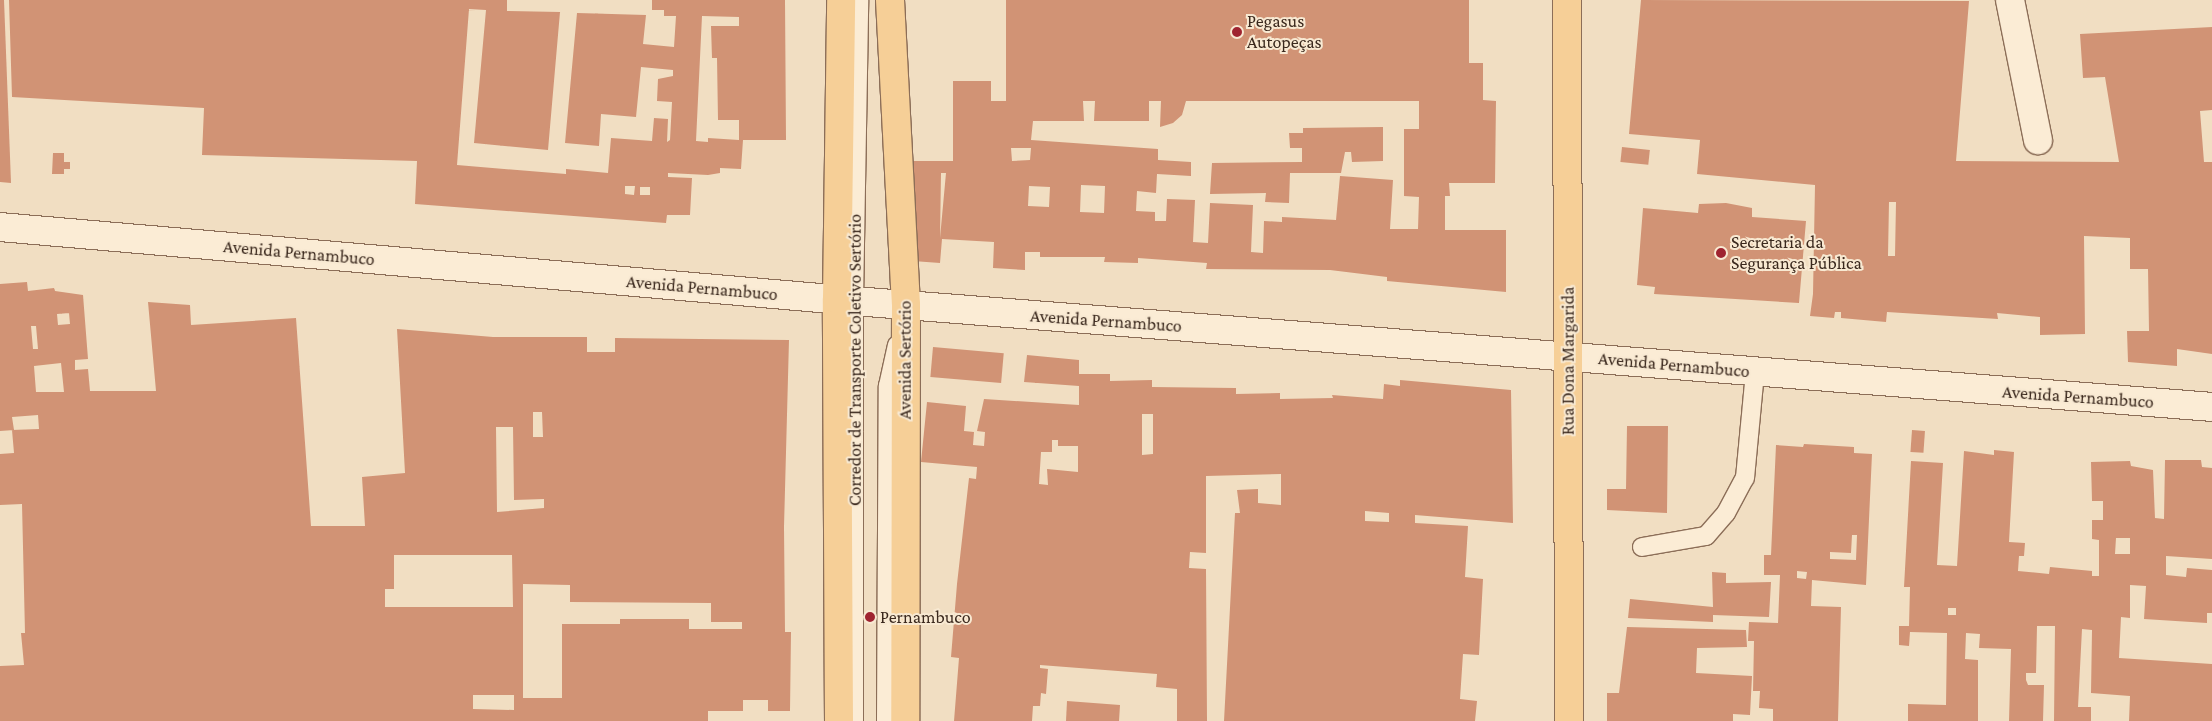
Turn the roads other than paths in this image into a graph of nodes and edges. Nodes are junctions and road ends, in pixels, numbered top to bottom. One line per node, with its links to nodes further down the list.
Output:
1 (841, 0): 8 (main road)
2 (859, 0): 8 (lane, Corredor de Transporte Coletivo Sertório)
3 (890, 0): 9 (main road, Avenida Sertório)
4 (1567, 0): 10 (main road, Rua Dona Margarida)
5 (2010, 0): 6 (street)
6 (2038, 140)
7 (0, 227): 8 (street, Avenida Pernambuco)
8 (845, 300): 9 (street, Avenida Pernambuco); 14 (main road); 15 (lane, Corredor de Transporte Coletivo Sertório)
9 (906, 305): 10 (street, Avenida Pernambuco); 16 (lane, Corredor de Transporte Coletivo Sertório); 17 (main road, Avenida Sertório)
10 (1568, 357): 11 (street, Avenida Pernambuco); 18 (main road, Rua Dona Margarida)
11 (1755, 372): 12 (street, Avenida Pernambuco); 13 (lane)
12 (2212, 407)
13 (1642, 547)
14 (839, 721)
15 (854, 721)
16 (886, 721)
17 (905, 721)
18 (1569, 721)

